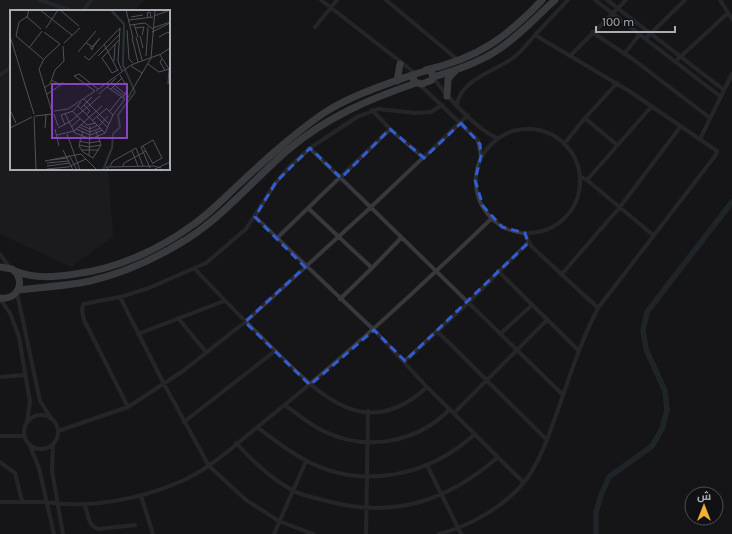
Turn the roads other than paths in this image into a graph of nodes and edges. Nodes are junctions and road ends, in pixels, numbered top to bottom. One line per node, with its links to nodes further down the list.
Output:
1 (40, 0): 16 (street)
2 (91, 0): 17 (street)
3 (321, 0): 14 (street)
4 (337, 0): 14 (street)
5 (386, 0): 30 (street)
6 (542, 0): 30 (highway)
7 (554, 0): 35 (highway)
8 (568, 0): 25 (street)
9 (595, 0): 18 (street)
10 (607, 0): 15 (street)
11 (626, 0): 15 (street)
12 (685, 0): 24 (street)
13 (720, 0): 19 (street)
14 (330, 8): 21 (street); 32 (street)
15 (618, 8): 18 (street); 24 (street)
16 (69, 10)
17 (84, 10)
18 (613, 13): 22 (street); 23 (street)
19 (728, 13): 20 (street); 29 (street)
20 (732, 19)
21 (315, 27)
22 (592, 32): 27 (street); 28 (street)
23 (640, 34): 26 (street); 27 (street)
24 (650, 34): 26 (street); 29 (street)
25 (534, 35): 28 (street); 47 (street)
26 (646, 38): 31 (street)
27 (624, 54): 52 (street)
28 (570, 56): 41 (street)
29 (680, 58): 31 (street); 43 (street)
30 (459, 61): 34 (highway)
31 (676, 62): 45 (street)
32 (400, 64): 36 (street); 40 (highway)
33 (10, 68): 38 (street)
34 (426, 70): 36 (highway); 39 (highway)
35 (456, 70): 39 (highway); 44 (highway)
36 (415, 74): 40 (highway); 42 (highway)
37 (732, 74): 43 (street)
38 (0, 75)
39 (433, 77): 42 (highway); 44 (street)
40 (397, 81): 81 (highway)
41 (617, 83): 48 (street); 51 (street)
42 (418, 84): 46 (street); 86 (highway)
43 (724, 90): 45 (street)
44 (447, 96): 47 (street)
45 (721, 97): 52 (street)
46 (442, 105): 49 (street); 53 (street)
47 (457, 105): 50 (street)
48 (652, 106): 54 (street); 59 (street)
49 (372, 110): 55 (street); 60 (street)
50 (468, 115): 53 (street); 56 (street)
51 (585, 118): 58 (street); 59 (street)
52 (710, 118): 57 (street)
53 (461, 123): 61 (street); 62 (street)
54 (681, 126): 57 (street); 66 (street)
55 (390, 129): 62 (street); 64 (street)
56 (497, 138): 58 (street); 61 (street)
57 (700, 139): 72 (street)
58 (564, 144): 63 (street)
59 (617, 145): 65 (street)
60 (310, 148): 64 (street); 69 (street)
61 (481, 156): 70 (street)
62 (424, 158): 68 (street)
63 (581, 177): 65 (street); 71 (street)
64 (341, 178): 67 (street); 68 (street)
65 (587, 180): 66 (street)
66 (620, 207): 72 (street); 85 (street)
67 (308, 208): 73 (street); 74 (street)
68 (370, 208): 73 (street); 75 (street)
69 (255, 218): 74 (street); 82 (street)
70 (491, 219): 71 (street); 84 (street)
71 (525, 233): 76 (street)
72 (652, 235): 93 (street)
73 (339, 236): 79 (street); 80 (street)
74 (277, 238): 79 (street)
75 (401, 238): 80 (street); 84 (street)
76 (528, 243): 83 (street); 85 (street)
77 (0, 254): 81 (street)
78 (0, 267): 81 (highway)
79 (305, 267): 89 (street); 96 (street)
80 (372, 268): 89 (street)
81 (12, 269): 86 (highway)
82 (195, 270): 87 (street); 90 (street)
83 (498, 271): 91 (street); 92 (street)
84 (436, 272): 91 (street); 97 (street)
85 (561, 275): 93 (street)
86 (18, 292): 88 (highway); 118 (street)
87 (120, 297): 99 (street); 114 (street)
88 (0, 298): 106 (street)
89 (340, 299): 97 (street)
90 (224, 300): 94 (street); 96 (street)
91 (468, 303): 98 (street); 100 (street)
92 (532, 305): 95 (street); 100 (street)
93 (598, 308): 103 (street)
94 (178, 318): 99 (street); 104 (street)
95 (547, 320): 102 (street); 103 (street)
96 (245, 322): 101 (street); 104 (street)
97 (374, 330): 105 (street); 110 (street)
98 (437, 331): 105 (street); 108 (street)
99 (138, 334): 109 (street)
100 (500, 334): 102 (street)
101 (276, 351): 110 (street); 120 (street)
102 (516, 351): 108 (street); 112 (street)
103 (579, 351): 112 (street)
104 (206, 352): 109 (street)
105 (405, 361): 111 (street)
106 (26, 375): 107 (street); 119 (street)
107 (0, 377)
108 (486, 380): 117 (street); 126 (street)
109 (164, 384): 114 (street); 120 (street)
110 (310, 385): 113 (street); 116 (street)
111 (427, 387): 115 (street); 116 (street)
112 (563, 395): 126 (street)
113 (284, 405): 121 (street); 128 (street)
114 (128, 407): 122 (street)
115 (450, 409): 117 (street); 128 (street)
116 (368, 411): 128 (street)
117 (454, 413): 123 (street)
118 (51, 418): 119 (street); 122 (street)
119 (26, 422): 125 (street)
120 (184, 422): 135 (street)
121 (257, 427): 127 (street); 132 (street)
122 (58, 431): 129 (street)
123 (475, 434): 131 (street); 134 (street)
124 (0, 436): 125 (street)
125 (24, 436): 130 (street)
126 (547, 440): 137 (street)
127 (236, 443): 135 (street); 138 (street)
128 (368, 443): 136 (street)
129 (53, 445): 130 (street); 144 (street)
130 (30, 446): 143 (street)
131 (498, 457): 137 (street); 140 (street)
132 (306, 461): 136 (street); 138 (street)
133 (0, 462): 141 (street)
134 (427, 465): 136 (street); 140 (street)
135 (209, 466): 139 (street); 147 (street)
136 (368, 477): 146 (street)
137 (524, 482): 149 (street)
138 (293, 491): 146 (street); 147 (street)
139 (141, 496): 145 (street); 152 (street)
140 (442, 496): 146 (street); 149 (street)
141 (22, 501): 142 (street); 143 (street)
142 (0, 502)
143 (47, 502): 144 (street); 150 (street)
144 (57, 504): 145 (street); 151 (street)
145 (84, 504): 148 (street)
146 (367, 508): 155 (street)
147 (279, 521): 153 (street); 154 (street)
148 (135, 524)
149 (458, 528): 156 (street); 157 (street)
150 (54, 534)
151 (63, 534)
152 (153, 534)
153 (274, 534)
154 (313, 534)
155 (366, 534)
156 (439, 534)
157 (462, 534)

